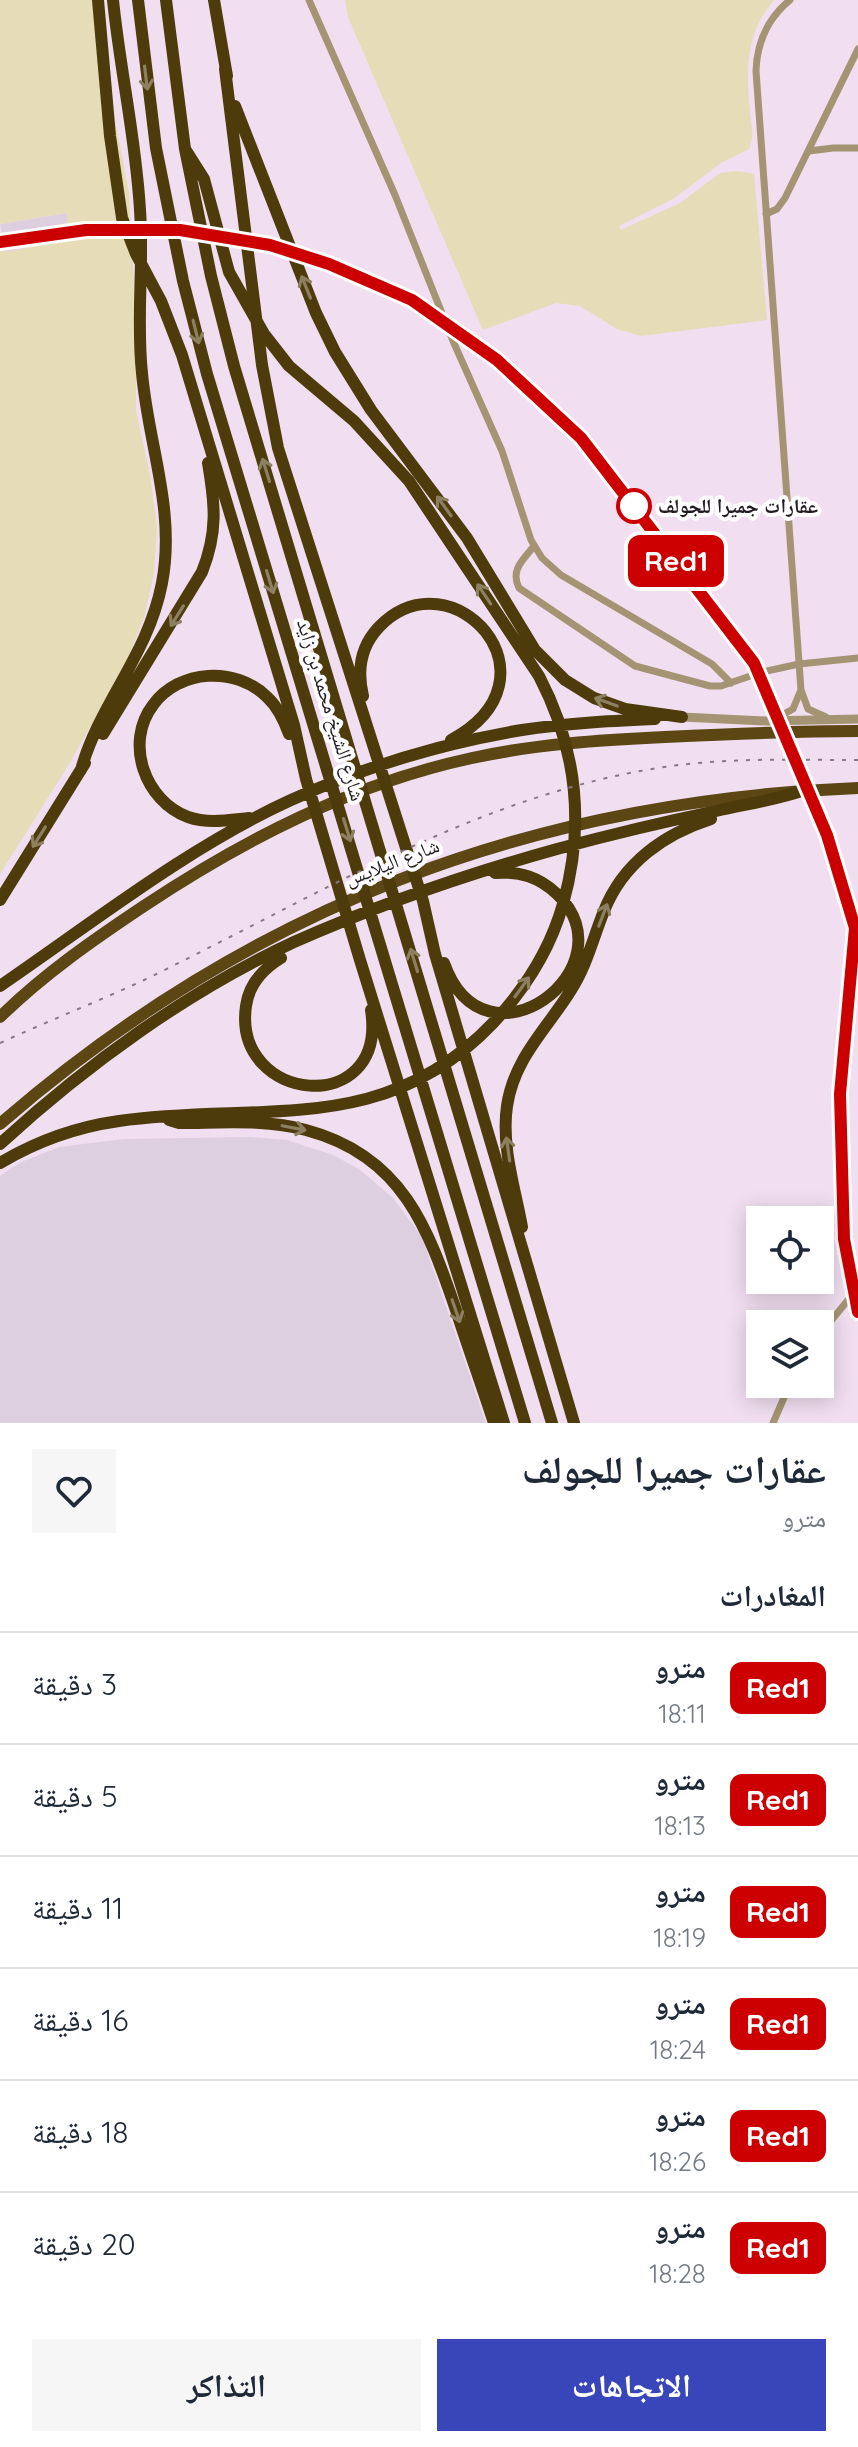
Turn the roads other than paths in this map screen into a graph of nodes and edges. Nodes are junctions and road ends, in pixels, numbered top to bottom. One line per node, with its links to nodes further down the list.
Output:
1 (98, 0): 14 (highway)
2 (113, 0): 27 (highway)
3 (138, 0): 50 (highway, شارع الشيخ محمد بن زايد, one-way to 50)
4 (166, 0): 11 (highway, شارع الشيخ محمد بن زايد)
5 (214, 0): 9 (highway)
6 (309, 0): 15 (street)
7 (790, 0): 13 (street)
8 (858, 49): 12 (street)
9 (225, 69): 20 (highway, one-way to 9); 26 (highway)
10 (858, 148): 12 (street)
11 (185, 149): 40 (highway, one-way to 11); 51 (highway, شارع الشيخ محمد بن زايد, one-way to 11)
12 (809, 151): 13 (street)
13 (766, 214): 17 (street)
14 (198, 408): 27 (highway, one-way to 27); 28 (highway)
15 (534, 546): 18 (street); 18 (street)
16 (858, 658): 17 (street)
17 (799, 664): 18 (street); 19 (street)
18 (731, 683)
19 (801, 690): 22 (street); 23 (street)
20 (682, 717): 23 (street); 25 (highway)
21 (858, 719): 22 (street)
22 (836, 720): 23 (street)
23 (766, 721)
24 (858, 731): 39 (highway)
25 (433, 748): 26 (highway); 32 (highway)
26 (374, 754): 35 (highway)
27 (81, 770): 34 (highway, one-way to 34)
28 (306, 779): 32 (highway); 37 (highway)
29 (858, 788): 30 (highway, شارع اليلايس)
30 (804, 790): 31 (highway); 41 (highway, شارع اليلايس)
31 (727, 808): 33 (highway); 44 (highway, one-way to 31)
32 (256, 817): 38 (highway)
33 (468, 876): 35 (highway); 36 (highway)
34 (0, 900)
35 (427, 919): 44 (highway)
36 (310, 935): 37 (highway); 42 (highway)
37 (360, 960): 49 (highway)
38 (0, 986)
39 (0, 1017)
40 (163, 1115): 43 (highway); 48 (highway, one-way to 48)
41 (0, 1124)
42 (0, 1144)
43 (0, 1163)
44 (525, 1254): 52 (highway)
45 (858, 1288): 46 (street)
46 (834, 1317)
47 (784, 1398): 53 (street)
48 (494, 1423)
49 (504, 1423)
50 (525, 1423)
51 (552, 1423)
52 (574, 1423)
53 (773, 1423)

